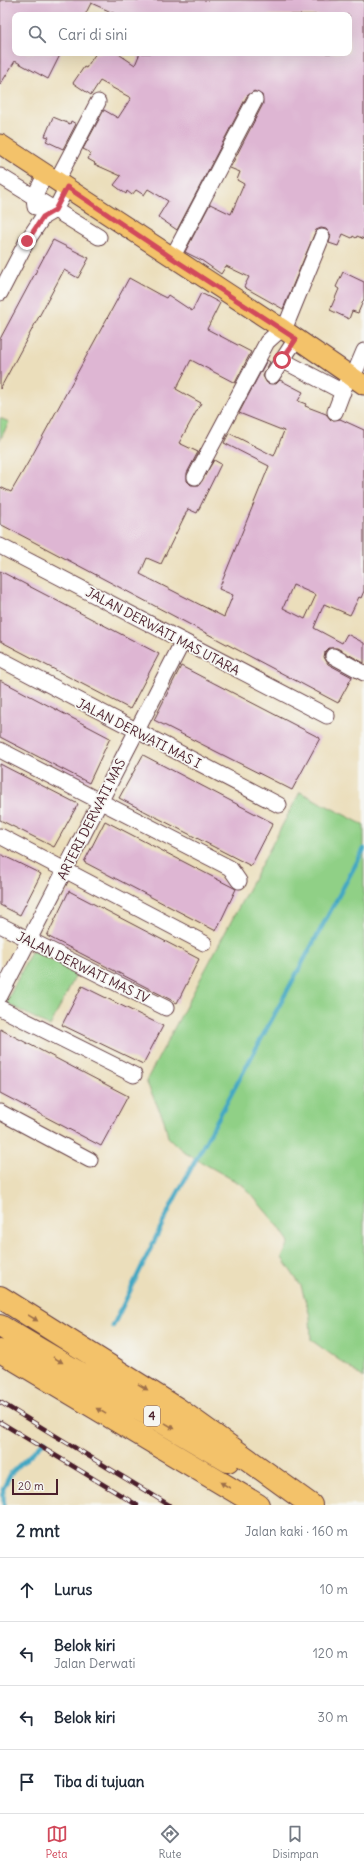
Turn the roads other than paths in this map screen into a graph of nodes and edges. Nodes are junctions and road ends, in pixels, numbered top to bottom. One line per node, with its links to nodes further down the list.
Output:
1 (255, 100): 11 (street)
2 (98, 102): 5 (street)
3 (0, 144): 5 (main road)
4 (0, 176): 6 (street)
5 (57, 180): 6 (street); 7 (street); 11 (main road)
6 (34, 197): 7 (street); 10 (street)
7 (55, 210): 8 (street); 10 (street)
8 (99, 237)
9 (322, 237): 13 (street)
10 (27, 241): 12 (street)
11 (172, 258): 13 (main road)
12 (0, 293)
13 (290, 335): 15 (street); 17 (main road); 19 (street)
14 (364, 351): 17 (street)
15 (282, 360): 16 (street); 17 (street)
16 (272, 376)
17 (352, 382): 18 (street)
18 (335, 412)
19 (195, 477)
20 (0, 546): 21 (street, JALAN DERWATI MAS UTARA)
21 (183, 641): 25 (street, JALAN DERWATI MAS UTARA); 26 (street, ARTERI DERWATI MAS)
22 (333, 656): 24 (street)
23 (0, 660): 26 (street, JALAN DERWATI MAS I)
24 (364, 673)
25 (327, 716)
26 (136, 732): 28 (street, ARTERI DERWATI MAS); 29 (street, JALAN DERWATI MAS I)
27 (0, 750): 28 (street)
28 (100, 802): 31 (street, ARTERI DERWATI MAS); 32 (street)
29 (279, 805)
30 (0, 836): 31 (street)
31 (65, 869): 34 (street, ARTERI DERWATI MAS); 35 (street)
32 (239, 881)
33 (0, 925): 34 (street, JALAN DERWATI MAS IV)
34 (29, 940): 36 (street, ARTERI DERWATI MAS); 38 (street, JALAN DERWATI MAS IV)
35 (204, 943)
36 (0, 996)
37 (0, 1008): 39 (street)
38 (166, 1008)
39 (134, 1075)
40 (0, 1112): 41 (street)
41 (90, 1160)
42 (0, 1297): 47 (highway, one-way to 47)
43 (0, 1326): 46 (highway, 4, one-way to 46)
44 (0, 1351): 45 (highway, 4, one-way to 44)
45 (258, 1505)
46 (303, 1505)
47 (311, 1505)

